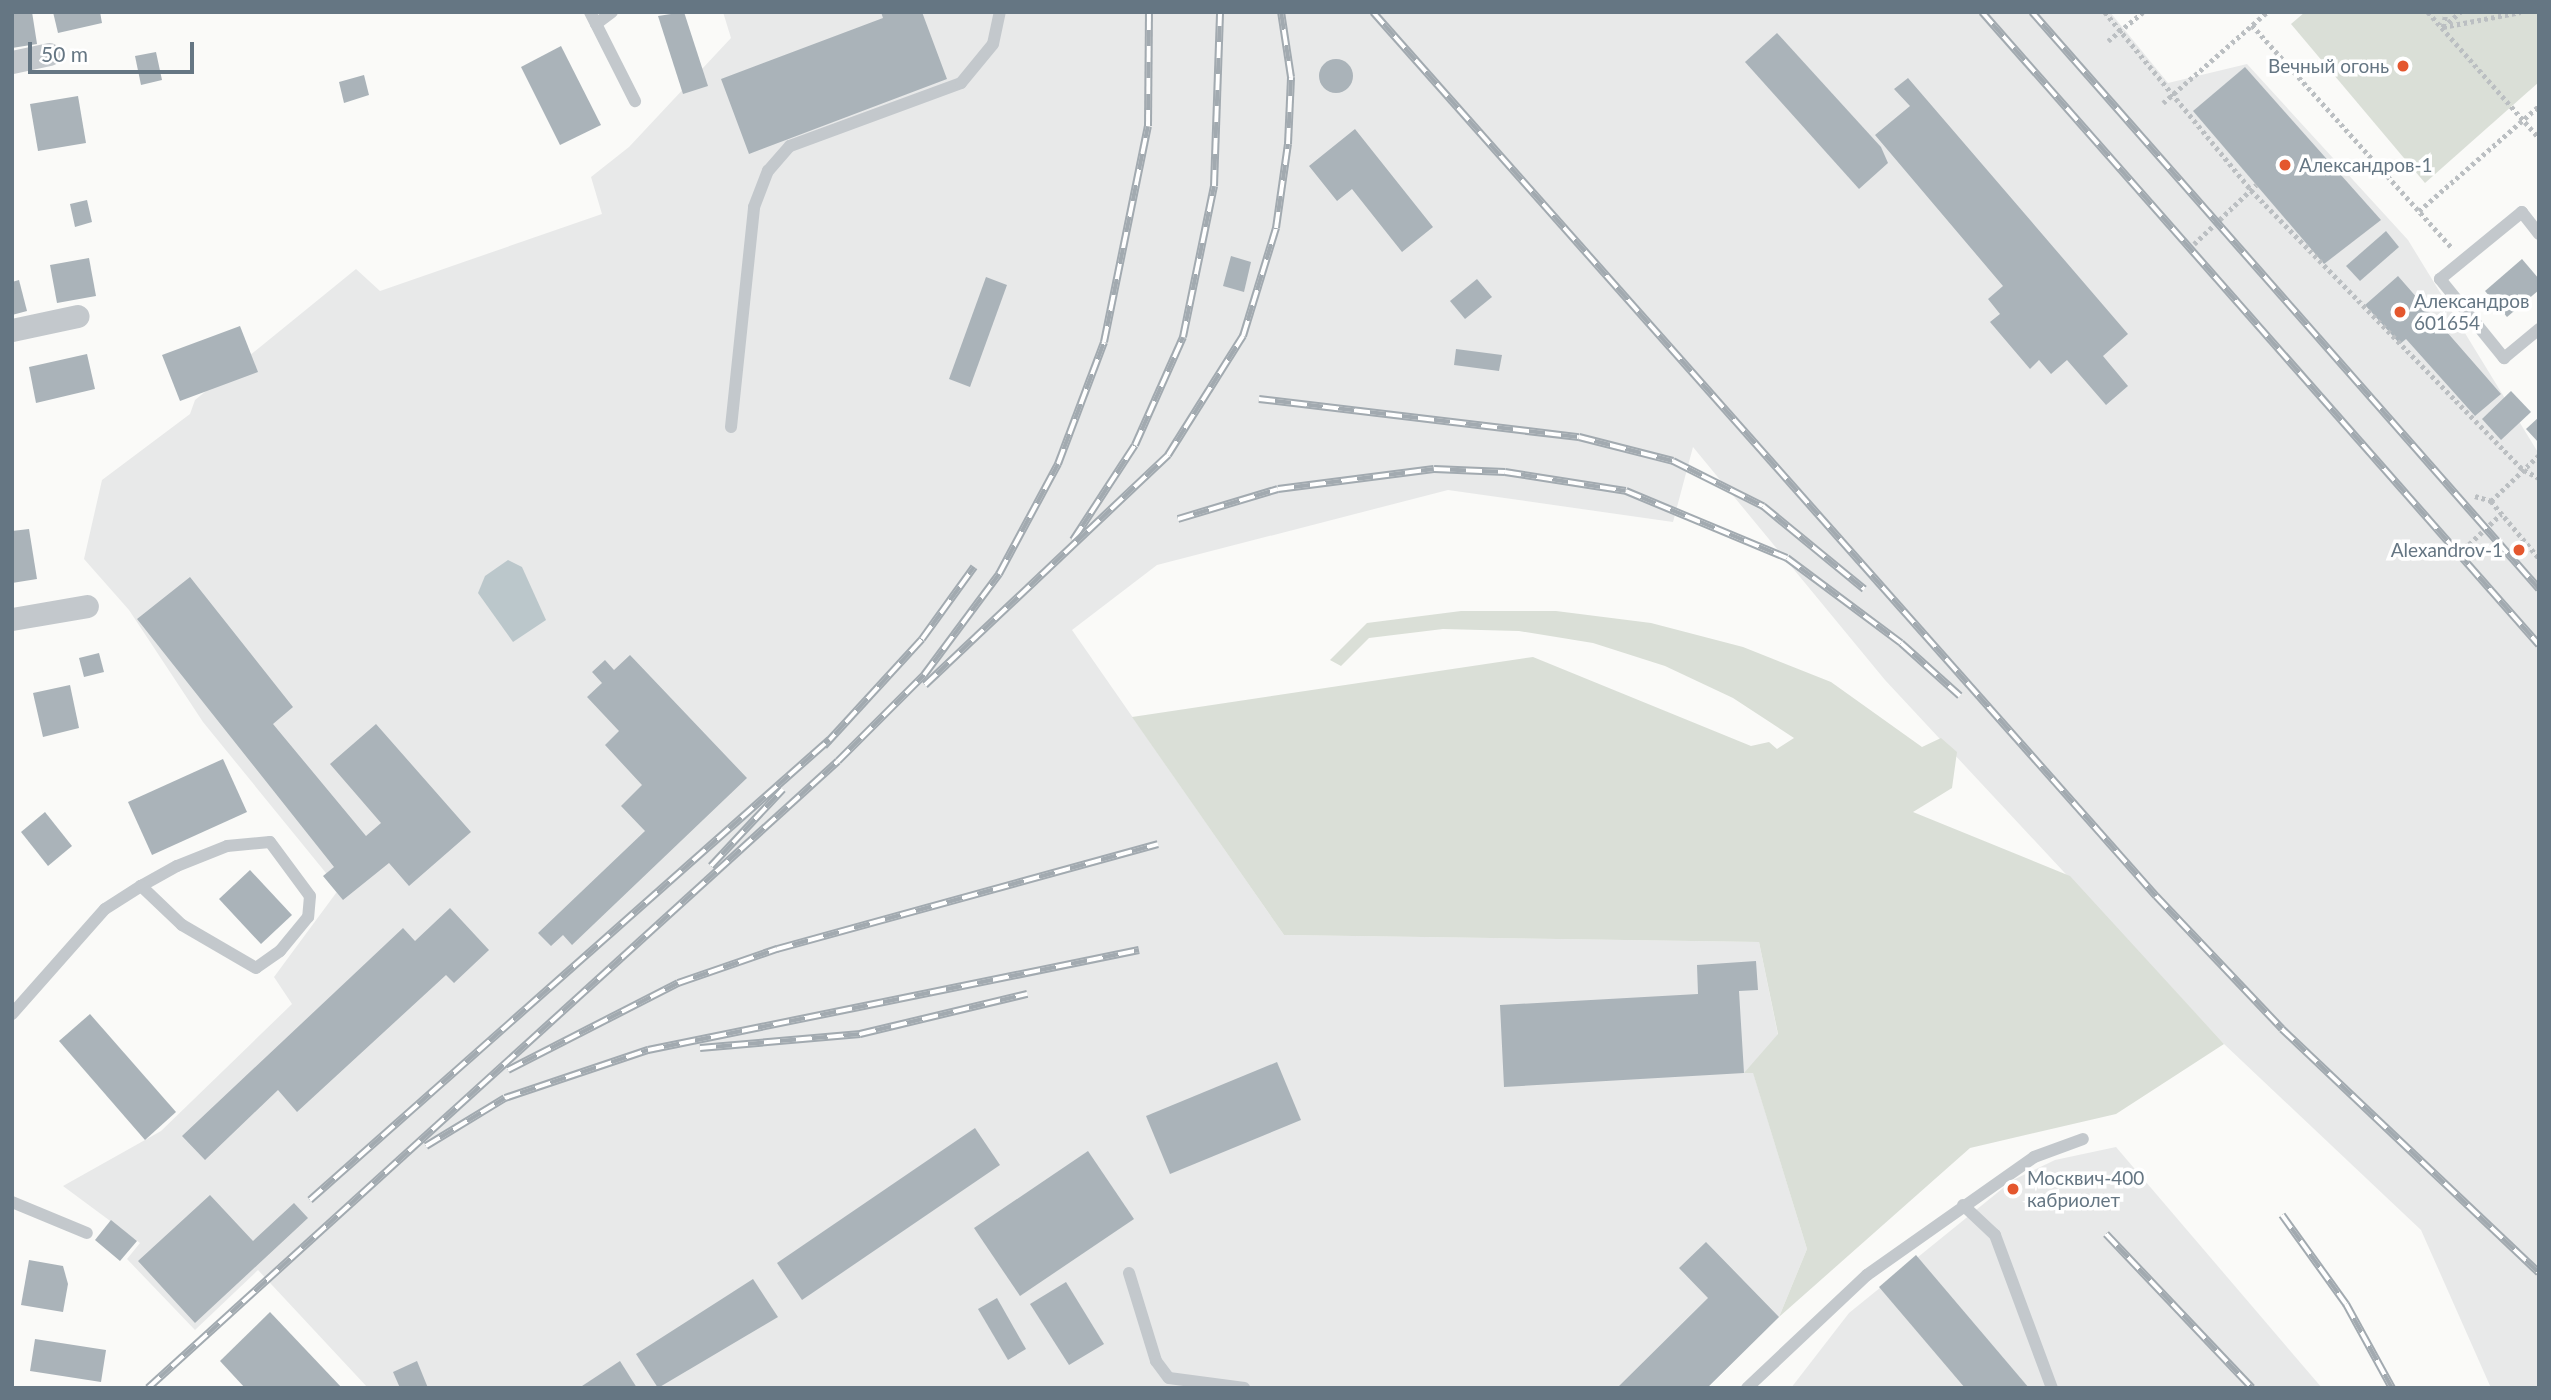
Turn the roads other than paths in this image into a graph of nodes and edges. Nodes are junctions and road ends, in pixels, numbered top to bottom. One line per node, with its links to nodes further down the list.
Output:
1 (612, 12): 3 (lane)
2 (1000, 12): 11 (lane)
3 (593, 18): 6 (lane)
4 (49, 54): 5 (street)
5 (12, 62)
6 (635, 101)
7 (2539, 234): 9 (lane)
8 (78, 316): 10 (street)
9 (2539, 329)
10 (12, 330)
11 (731, 427)
12 (87, 606): 13 (street)
13 (12, 619)
14 (141, 886): 14 (lane); 15 (lane)
15 (12, 1014)
16 (2083, 1139): 18 (lane)
17 (12, 1202): 19 (lane)
18 (1963, 1205): 22 (lane); 23 (lane)
19 (87, 1233)
20 (1129, 1273): 21 (lane)
21 (1244, 1388)
22 (1747, 1388)
23 (2052, 1388)

